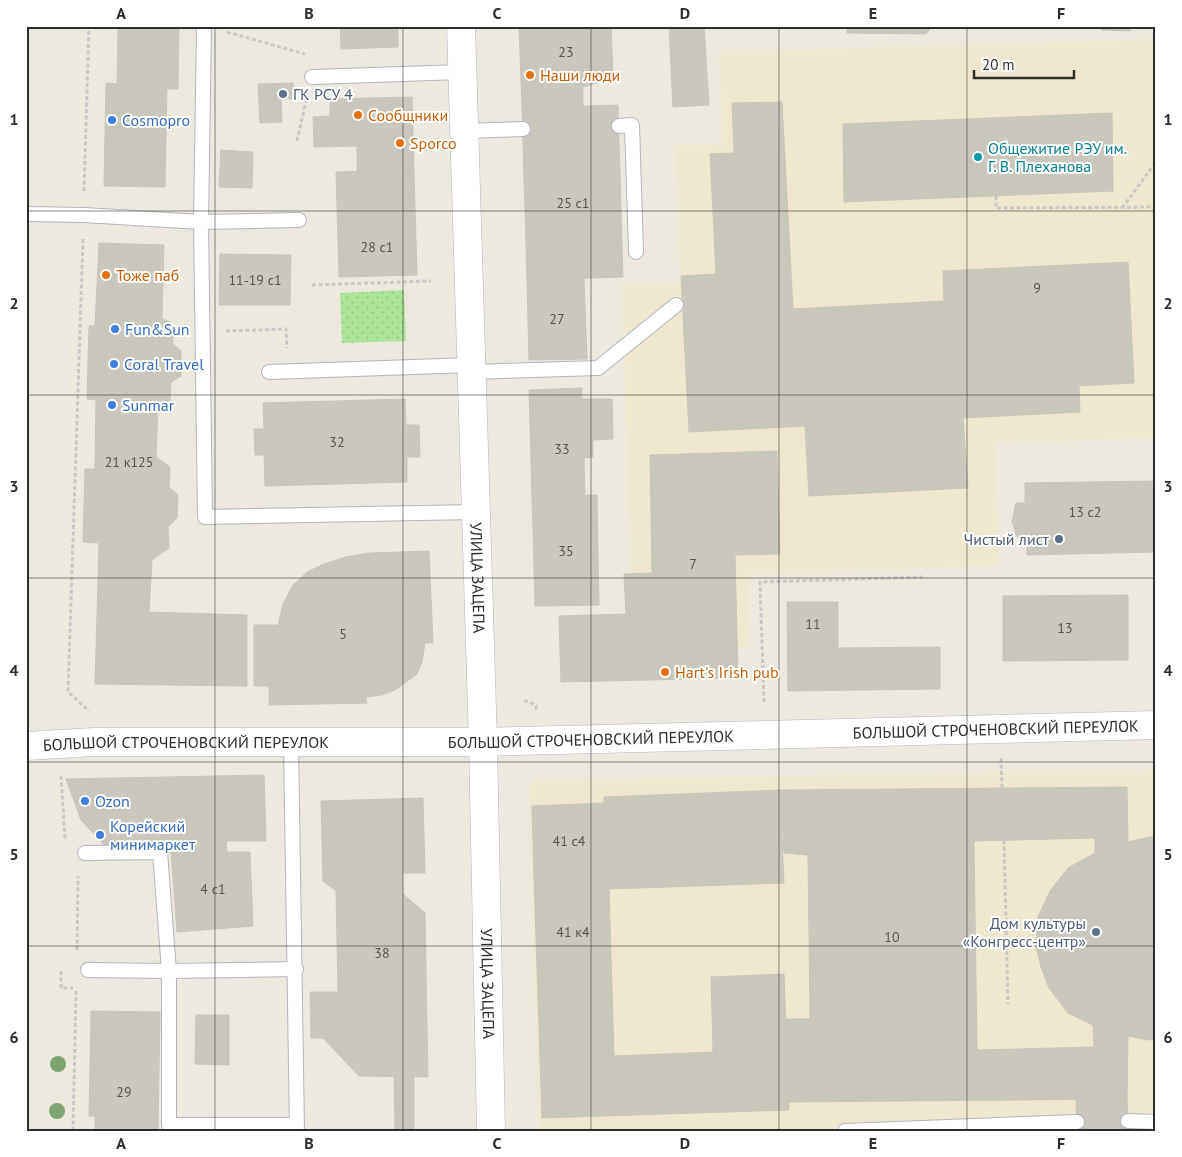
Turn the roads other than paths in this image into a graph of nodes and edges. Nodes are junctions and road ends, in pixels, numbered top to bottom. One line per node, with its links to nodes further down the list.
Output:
1 (204, 26): 10 (lane)
2 (461, 26): 3 (street, УЛИЦА ЗАЦЕПА)
3 (462, 72): 4 (lane); 7 (street, УЛИЦА ЗАЦЕПА)
4 (312, 76)
5 (618, 126): 11 (lane)
6 (522, 129): 7 (lane)
7 (464, 131): 13 (street, УЛИЦА ЗАЦЕПА)
8 (26, 214): 10 (lane)
9 (299, 220): 10 (lane)
10 (201, 222): 15 (lane)
11 (636, 252)
12 (676, 305): 13 (lane)
13 (471, 368): 14 (lane); 15 (street, УЛИЦА ЗАЦЕПА)
14 (269, 372)
15 (476, 512): 17 (street, УЛИЦА ЗАЦЕПА)
16 (1156, 725): 17 (street, БОЛЬШОЙ СТРОЧЕНОВСКИЙ ПЕРЕУЛОК)
17 (484, 742): 18 (street, БОЛЬШОЙ СТРОЧЕНОВСКИЙ ПЕРЕУЛОК); 28 (street, УЛИЦА ЗАЦЕПА)
18 (291, 743): 19 (street, БОЛЬШОЙ СТРОЧЕНОВСКИЙ ПЕРЕУЛОК); 21 (lane)
19 (26, 746)
20 (85, 853): 23 (lane)
21 (296, 968): 23 (lane); 27 (lane)
22 (88, 970): 23 (lane)
23 (170, 971): 27 (lane)
24 (1128, 1121): 26 (lane)
25 (1077, 1122): 29 (lane)
26 (1156, 1122)
27 (297, 1128)
28 (491, 1131)
29 (845, 1131)

